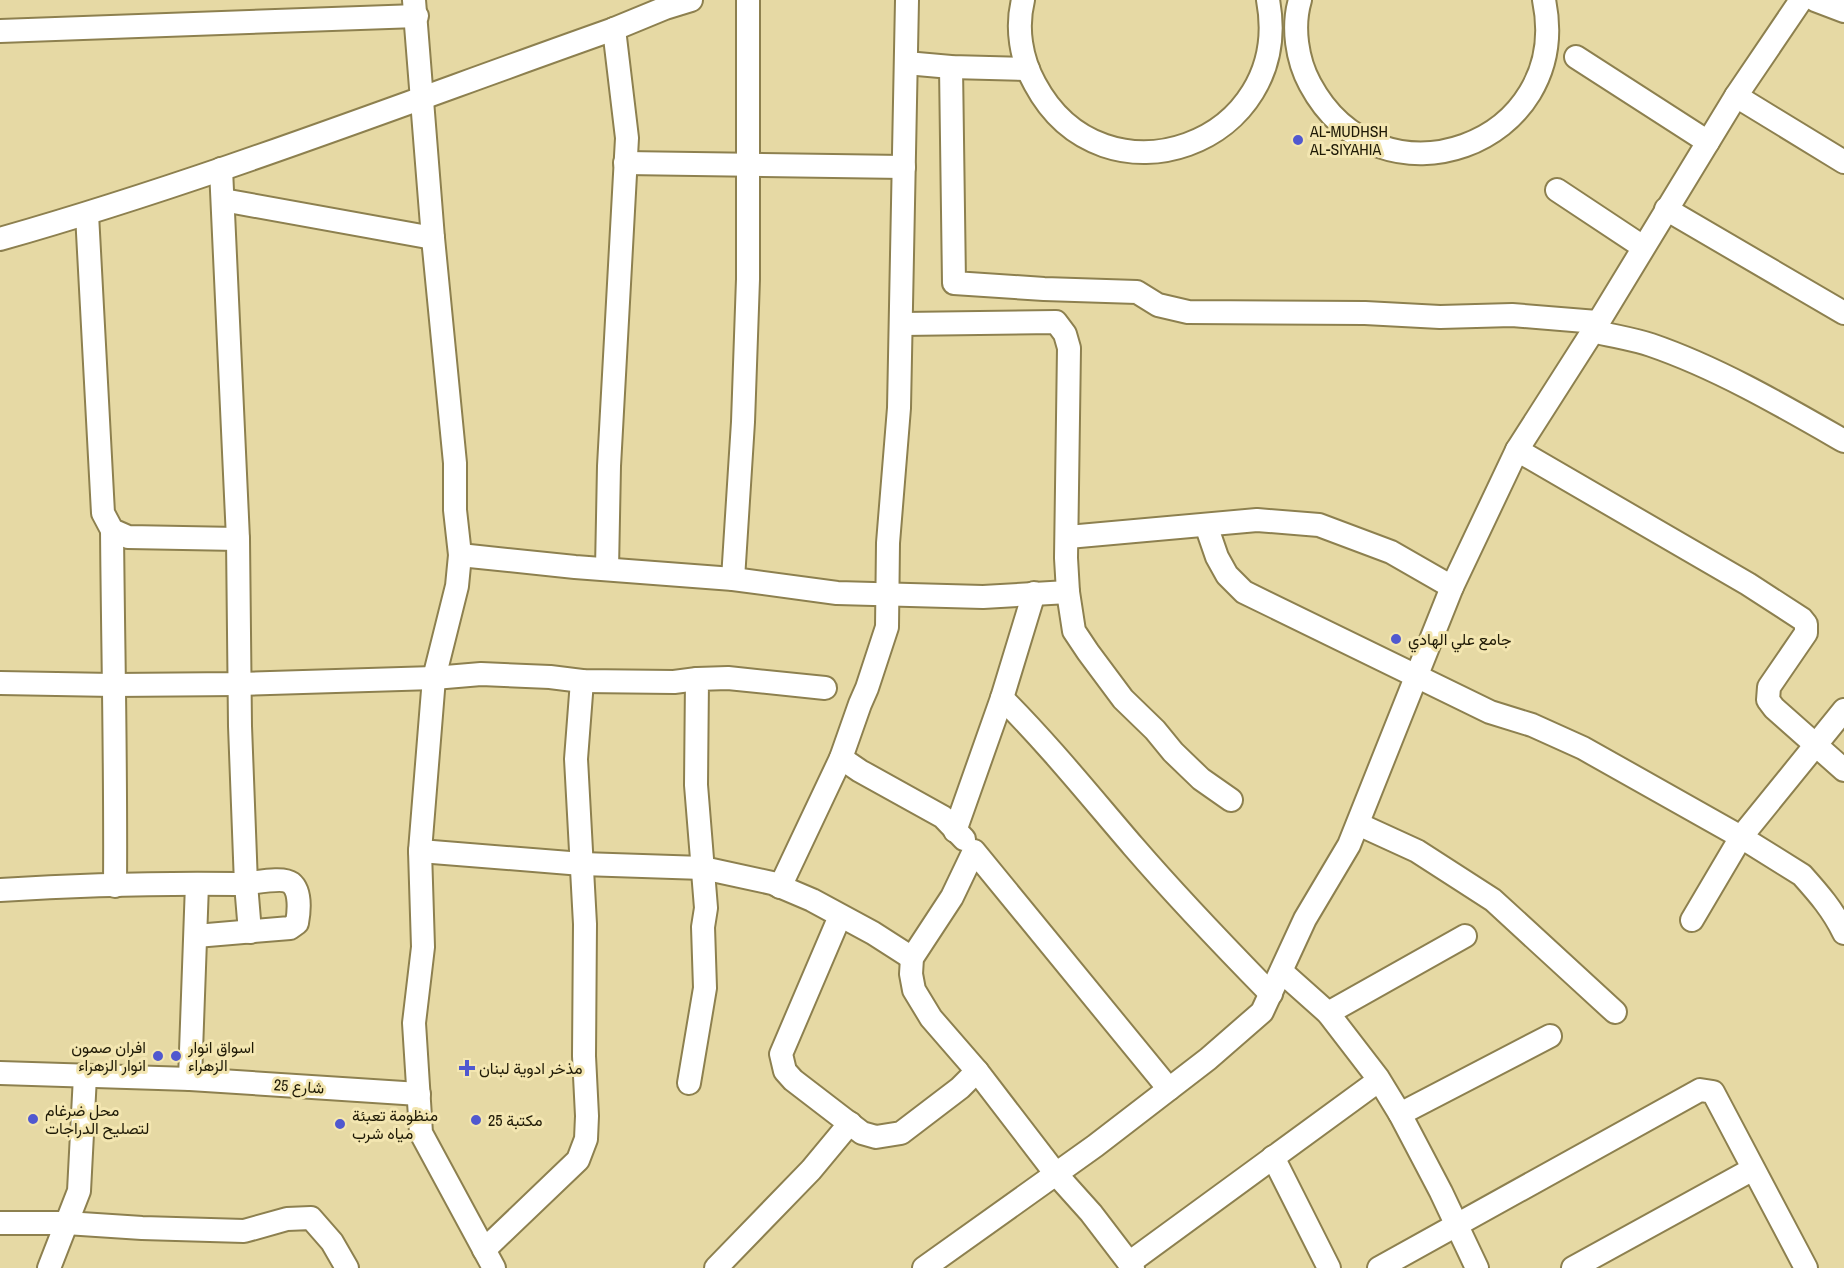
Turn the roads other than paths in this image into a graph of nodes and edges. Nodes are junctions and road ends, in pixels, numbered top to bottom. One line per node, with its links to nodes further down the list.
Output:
1 (691, 0): 12 (street)
2 (748, 0): 25 (street)
3 (907, 0): 17 (street)
4 (1023, 0): 19 (street)
5 (1268, 0): 14 (street)
6 (1300, 0): 15 (street)
7 (1544, 0): 15 (street)
8 (1802, 0): 21 (street)
9 (1815, 0): 11 (street)
10 (416, 8): 13 (street); 20 (street)
11 (1844, 11)
12 (614, 29): 20 (street); 24 (street)
13 (0, 31)
14 (1271, 32): 15 (street); 19 (street)
15 (1297, 32)
16 (1576, 57): 22 (street)
17 (906, 63): 18 (street); 26 (street)
18 (951, 67): 19 (street); 37 (street)
19 (1028, 69)
20 (422, 96): 27 (street); 32 (street)
21 (1736, 96): 22 (street); 23 (street)
22 (1708, 142): 30 (street)
23 (1844, 162)
24 (625, 163): 25 (street); 45 (street)
25 (748, 164): 26 (street); 46 (street)
26 (904, 167): 36 (street)
27 (221, 169): 29 (street); 31 (street)
28 (1557, 190): 34 (street)
29 (223, 200): 32 (street); 43 (street)
30 (1666, 209): 34 (street); 35 (street)
31 (87, 214): 33 (street); 41 (street)
32 (432, 238): 44 (street)
33 (0, 239)
34 (1643, 247): 37 (street)
35 (1844, 313)
36 (902, 324): 42 (street); 50 (street)
37 (1595, 326): 38 (street); 39 (street)
38 (1844, 441)
39 (1517, 450): 47 (street); 61 (street)
40 (1206, 525): 42 (street); 47 (street); 51 (street)
41 (112, 530): 43 (street); 57 (street)
42 (1068, 537): 48 (street)
43 (238, 539): 56 (street)
44 (460, 555): 45 (street); 52 (street)
45 (607, 569): 46 (street)
46 (733, 579): 50 (street)
47 (1452, 587): 51 (street)
48 (1068, 592): 49 (street); 64 (street)
49 (1034, 593): 50 (street); 59 (street)
50 (887, 596): 62 (street)
51 (1415, 677): 65 (street); 67 (street)
52 (434, 678): 54 (street); 56 (street); 68 (street)
53 (697, 679): 54 (street); 58 (street); 71 (street)
54 (582, 681): 70 (street)
55 (0, 683): 57 (street)
56 (239, 684): 57 (street); 73 (street)
57 (113, 686): 74 (street)
58 (825, 688)
59 (1002, 698): 66 (street); 85 (street)
60 (1844, 710): 61 (street)
61 (1816, 745): 63 (street); 67 (street)
62 (841, 758): 66 (street); 75 (street)
63 (1844, 770)
64 (1231, 800)
65 (1358, 824): 84 (street); 86 (street)
66 (956, 831): 69 (street)
67 (1741, 837): 78 (street); 80 (street)
68 (420, 851): 70 (street); 96 (street)
69 (974, 851): 83 (street); 95 (street)
70 (582, 864): 71 (street); 105 (street)
71 (703, 868): 75 (street); 94 (street)
72 (197, 884): 73 (street); 74 (street); 81 (street)
73 (246, 884): 79 (street); 79 (street)
74 (115, 886): 76 (street)
75 (780, 887): 77 (street)
76 (0, 890)
77 (840, 916): 83 (street); 98 (street)
78 (1692, 920)
79 (250, 933): 81 (street)
80 (1844, 933)
81 (196, 936): 92 (street)
82 (1465, 936): 87 (street)
83 (912, 958): 89 (street)
84 (1282, 972): 85 (street); 87 (street)
85 (1271, 994): 95 (street)
86 (1615, 1012)
87 (1328, 1013): 93 (street)
88 (1550, 1036): 97 (street)
89 (977, 1071): 98 (street); 101 (street)
90 (0, 1073): 91 (street, شارع 25)
91 (85, 1076): 92 (street, شارع 25); 103 (street)
92 (190, 1078): 96 (street, شارع 25)
93 (1378, 1081): 97 (street); 99 (street)
94 (688, 1083)
95 (1169, 1089): 101 (street)
96 (419, 1094): 105 (street)
97 (1400, 1114): 104 (street)
98 (850, 1123): 109 (street)
99 (1273, 1157): 106 (street); 111 (street)
100 (1753, 1168): 104 (street); 114 (street); 115 (street)
101 (1056, 1174): 106 (street); 110 (street)
102 (0, 1223): 103 (street)
103 (66, 1223): 107 (street); 108 (street)
104 (1458, 1225): 112 (street); 113 (street)
105 (489, 1259)
106 (1131, 1265)
107 (49, 1268)
108 (347, 1268)
109 (716, 1268)
110 (924, 1268)
111 (1329, 1268)
112 (1379, 1268)
113 (1477, 1268)
114 (1573, 1268)
115 (1806, 1268)

